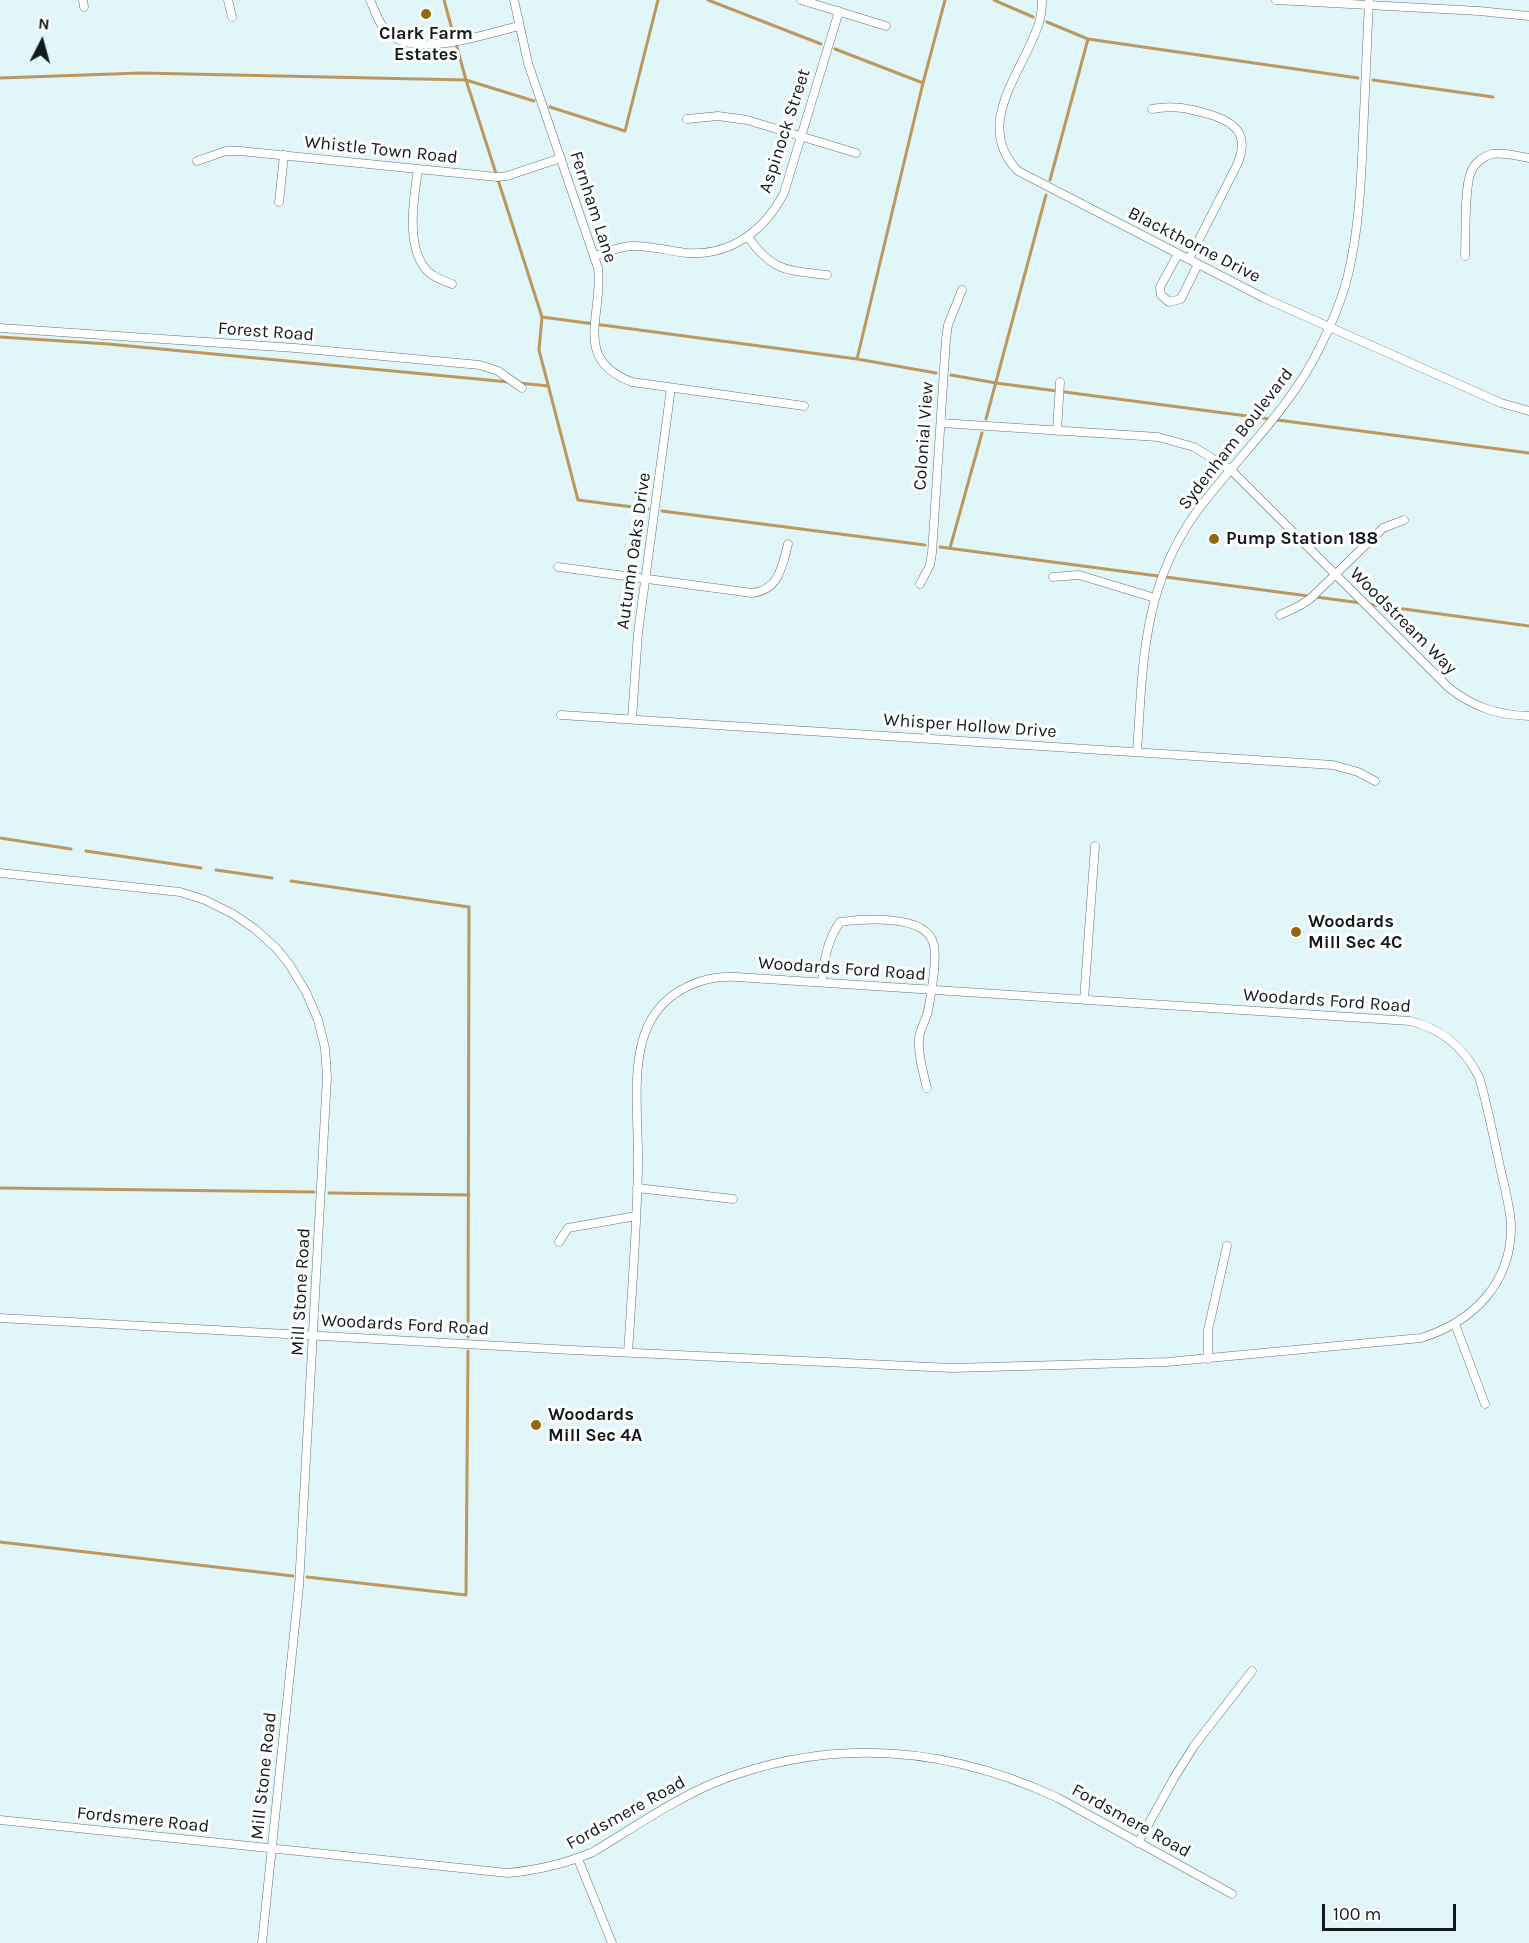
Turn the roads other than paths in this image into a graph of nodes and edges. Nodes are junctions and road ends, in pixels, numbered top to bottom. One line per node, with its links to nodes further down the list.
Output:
1 (228, 0): 10 (street)
2 (370, 0): 11 (street)
3 (514, 0): 11 (street, Fernham Lane)
4 (801, 0): 8 (street)
5 (1042, 0): 24 (street, Blackthorne Drive)
6 (1276, 0): 7 (street)
7 (1369, 3): 9 (street); 33 (street, Sydenham Boulevard)
8 (839, 11): 12 (street); 15 (street, Aspinock Street)
9 (1529, 16)
10 (232, 18)
11 (519, 26): 18 (street, Fernham Lane)
12 (886, 26)
13 (1152, 109): 27 (street)
14 (687, 119): 15 (street)
15 (801, 136): 16 (street); 23 (street, Aspinock Street)
16 (856, 153)
17 (284, 155): 20 (street, Whistle Town Road); 21 (street, Whistle Town Road); 22 (street)
18 (561, 158): 21 (street, Whistle Town Road); 26 (street, Fernham Lane)
19 (1529, 158): 25 (street)
20 (197, 161)
21 (418, 169): 30 (street)
22 (279, 202)
23 (748, 237): 26 (street, Aspinock Street); 29 (street)
24 (1178, 254): 27 (street, Blackthorne Drive); 28 (street)
25 (1465, 255)
26 (595, 256): 36 (street, Fernham Lane)
27 (1189, 259): 28 (street, Blackthorne Drive)
28 (1198, 264): 33 (street, Blackthorne Drive)
29 (826, 276)
30 (452, 284)
31 (962, 290): 39 (street, Colonial View)
32 (0, 328): 35 (street, Forest Road)
33 (1329, 328): 38 (street, Blackthorne Drive); 41 (street, Sydenham Boulevard)
34 (1060, 382): 40 (street)
35 (522, 388)
36 (671, 388): 37 (street, Fernham Lane); 47 (street, Autumn Oaks Drive)
37 (804, 406)
38 (1529, 411)
39 (941, 423): 40 (street, Woodstream Way); 48 (street, Colonial View)
40 (1057, 431): 41 (street, Woodstream Way)
41 (1231, 470): 45 (street, Woodstream Way); 49 (street, Sydenham Boulevard)
42 (1404, 520): 45 (street)
43 (788, 544): 47 (street)
44 (558, 567): 47 (street)
45 (1335, 574): 50 (street); 52 (street, Woodstream Way)
46 (1053, 577): 49 (street)
47 (646, 579): 53 (street, Autumn Oaks Drive)
48 (920, 584)
49 (1155, 598): 54 (street, Sydenham Boulevard)
50 (1280, 615)
51 (561, 715): 53 (street, Whisper Hollow Drive)
52 (1529, 716)
53 (632, 719): 54 (street, Whisper Hollow Drive)
54 (1137, 752): 55 (street, Whisper Hollow Drive)
55 (1375, 781)
56 (1095, 846): 60 (street)
57 (0, 873): 69 (street, Mill Stone Road)
58 (822, 982): 59 (street, Woodards Ford Road); 59 (street); 62 (street, Woodards Ford Road)
59 (932, 990): 60 (street, Woodards Ford Road); 61 (street)
60 (1084, 1000): 68 (street, Woodards Ford Road)
61 (927, 1088)
62 (637, 1188): 63 (street); 64 (street, Woodards Ford Road)
63 (733, 1199)
64 (636, 1216): 65 (street); 70 (street, Woodards Ford Road)
65 (558, 1242)
66 (1227, 1246): 71 (street)
67 (0, 1318): 69 (street, Woodards Ford Road)
68 (1455, 1324): 71 (street, Woodards Ford Road); 72 (street)
69 (314, 1335): 70 (street, Woodards Ford Road); 76 (street, Mill Stone Road)
70 (628, 1353): 71 (street, Woodards Ford Road)
71 (1208, 1359)
72 (1485, 1404)
73 (1252, 1671): 75 (street)
74 (0, 1820): 76 (street, Fordsmere Road)
75 (1138, 1842): 77 (street, Fordsmere Road); 78 (street, Fordsmere Road)
76 (271, 1848): 77 (street, Fordsmere Road); 79 (street, Mill Stone Road)
77 (578, 1859): 80 (street)
78 (1232, 1894)
79 (262, 1943)
80 (612, 1943)

